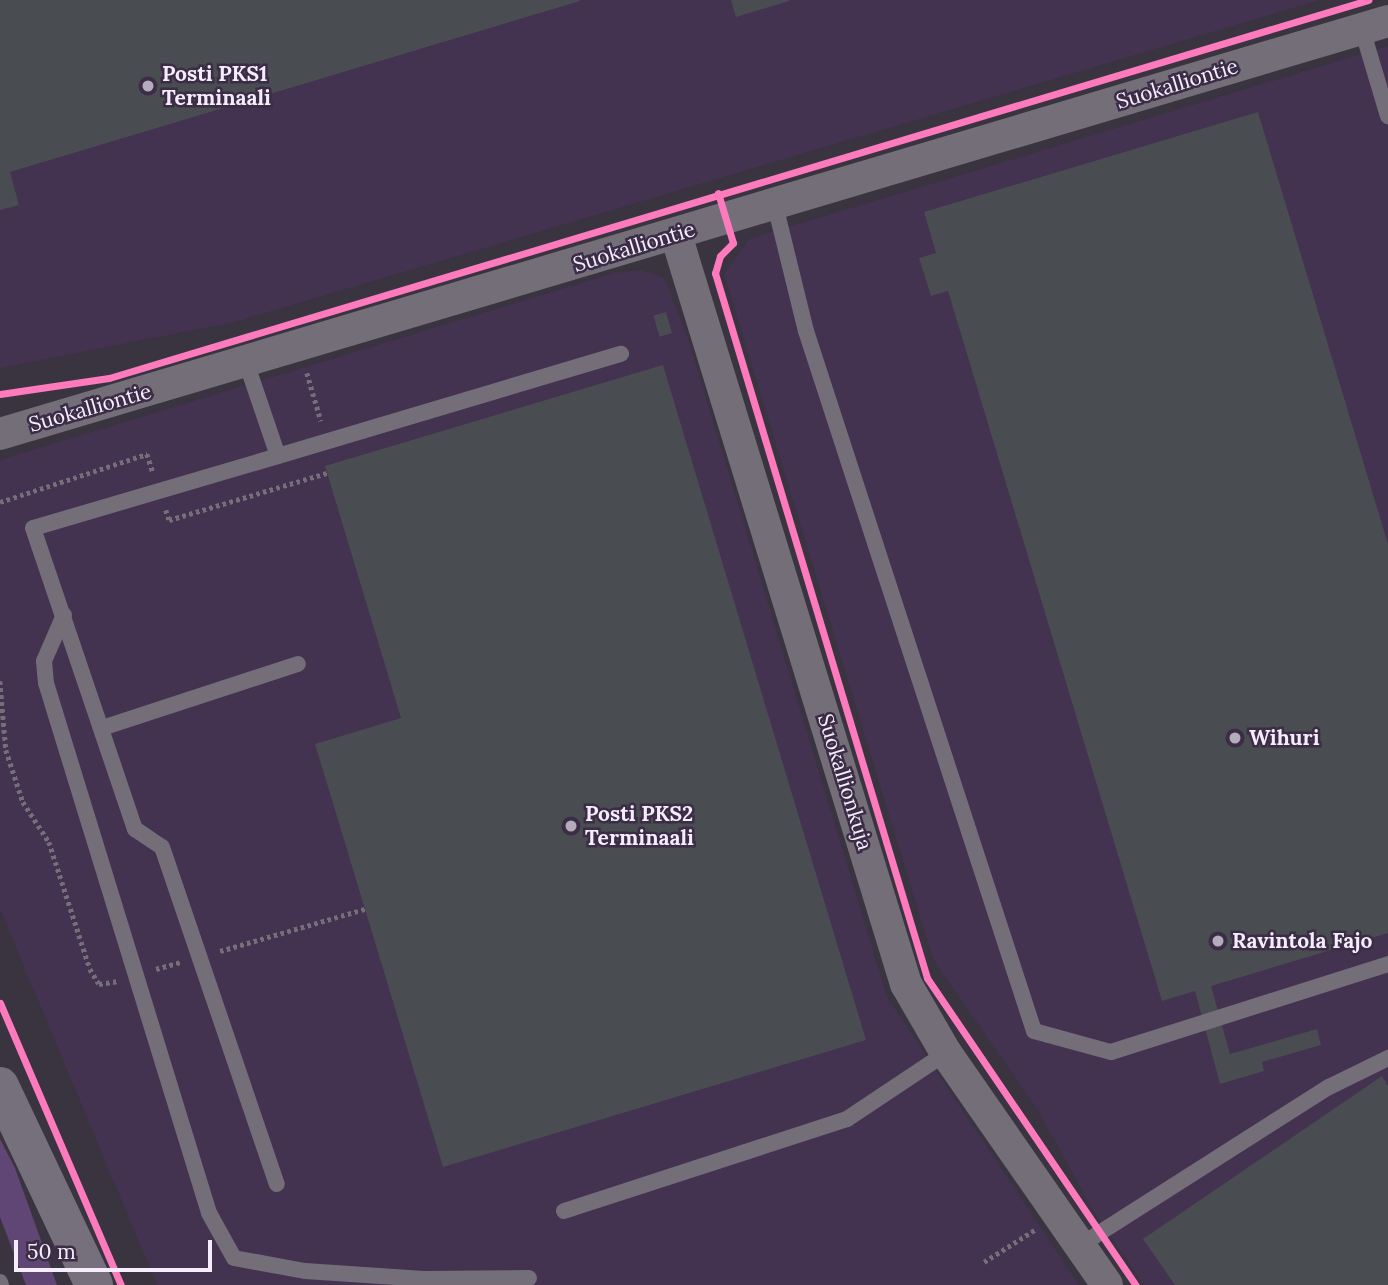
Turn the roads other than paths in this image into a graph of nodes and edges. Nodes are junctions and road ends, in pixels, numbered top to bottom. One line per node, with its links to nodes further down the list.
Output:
1 (1375, 25): 2 (lane); 3 (street, Suokalliontie)
2 (1388, 116)
3 (775, 205): 4 (street, Suokalliontie); 12 (lane)
4 (676, 234): 6 (street, Suokalliontie); 13 (street, Suokallionkuja)
5 (621, 354): 8 (lane)
6 (246, 362): 7 (street, Suokalliontie); 8 (lane)
7 (0, 434)
8 (278, 456): 9 (lane)
9 (64, 615): 11 (lane); 20 (lane)
10 (298, 664): 11 (lane)
11 (102, 728): 17 (lane)
12 (1388, 964)
13 (946, 1052): 18 (lane); 19 (street, Suokallionkuja)
14 (1388, 1058): 19 (lane)
15 (0, 1086): 16 (main road)
16 (27, 1147): 21 (main road); 22 (main road)
17 (277, 1184)
18 (564, 1211)
19 (1079, 1246): 23 (street, Suokallionkuja)
20 (529, 1278)
21 (70, 1285)
22 (94, 1285)
23 (1107, 1285)

